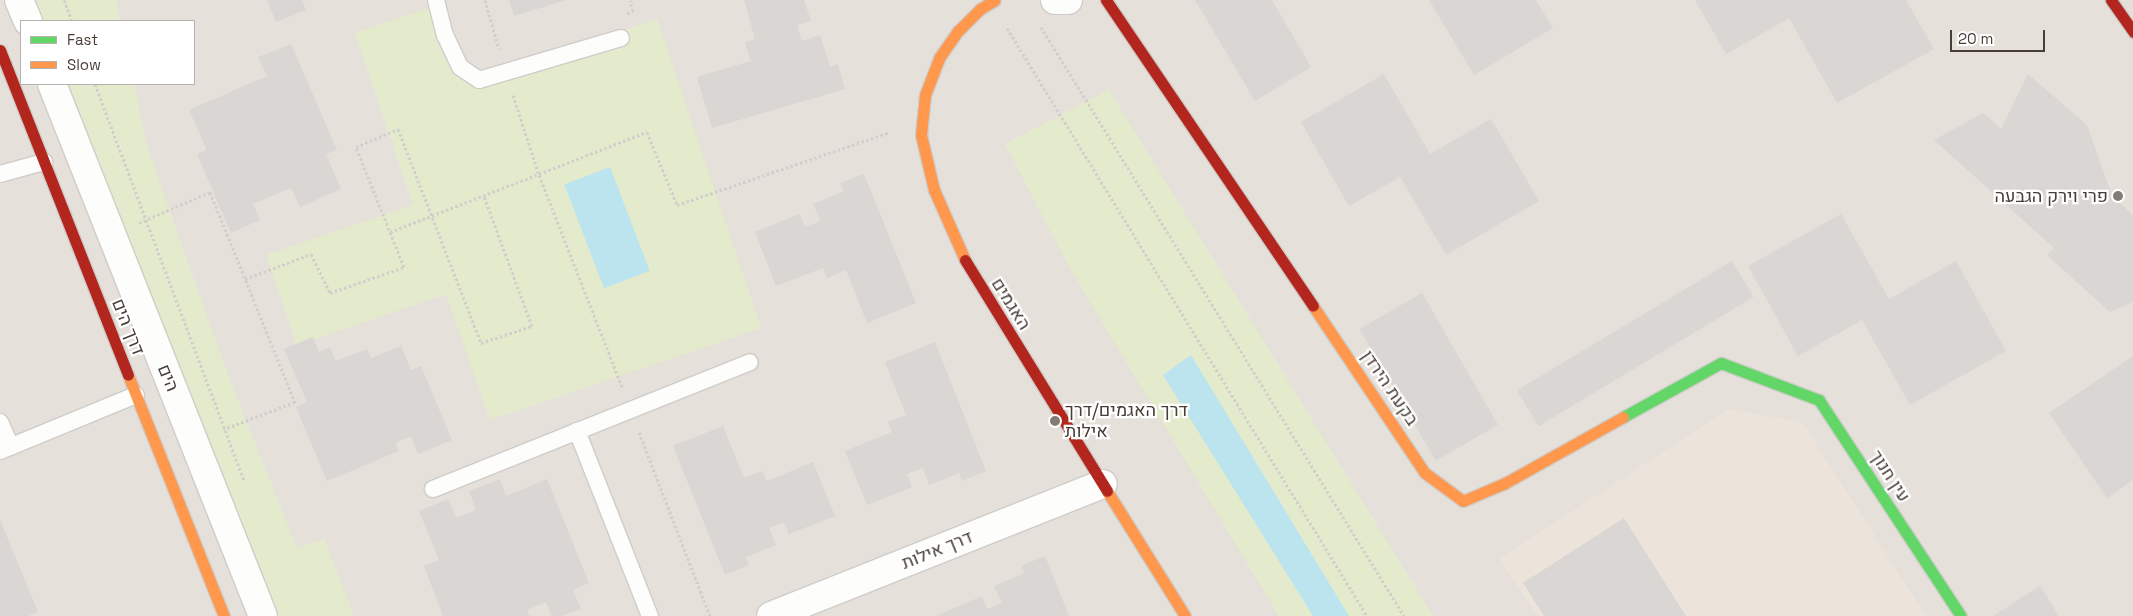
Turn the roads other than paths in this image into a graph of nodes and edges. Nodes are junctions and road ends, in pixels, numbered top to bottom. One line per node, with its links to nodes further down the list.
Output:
1 (18, 0): 8 (street)
2 (436, 0): 10 (lane)
3 (995, 0): 21 (street, האגמים)
4 (1055, 0): 5 (street)
5 (1068, 0)
6 (1106, 0): 16 (street, בקעת הירדן)
7 (2111, 0): 9 (street)
8 (28, 20)
9 (2133, 32)
10 (621, 38)
11 (0, 50): 13 (street, דרך הים)
12 (52, 85): 24 (street, הים)
13 (44, 162): 14 (lane); 17 (street, דרך הים)
14 (0, 174)
15 (750, 362): 19 (lane)
16 (1769, 380): 28 (street, עין חנוך)
17 (136, 394): 20 (lane); 23 (street, דרך הים)
18 (0, 422): 20 (lane)
19 (577, 431): 22 (lane); 25 (lane)
20 (5, 449)
21 (1103, 484): 26 (street, דרך אילות); 27 (street, האגמים)
22 (432, 489)
23 (224, 616)
24 (263, 616)
25 (650, 616)
26 (771, 616)
27 (1185, 616)
28 (1961, 616)

